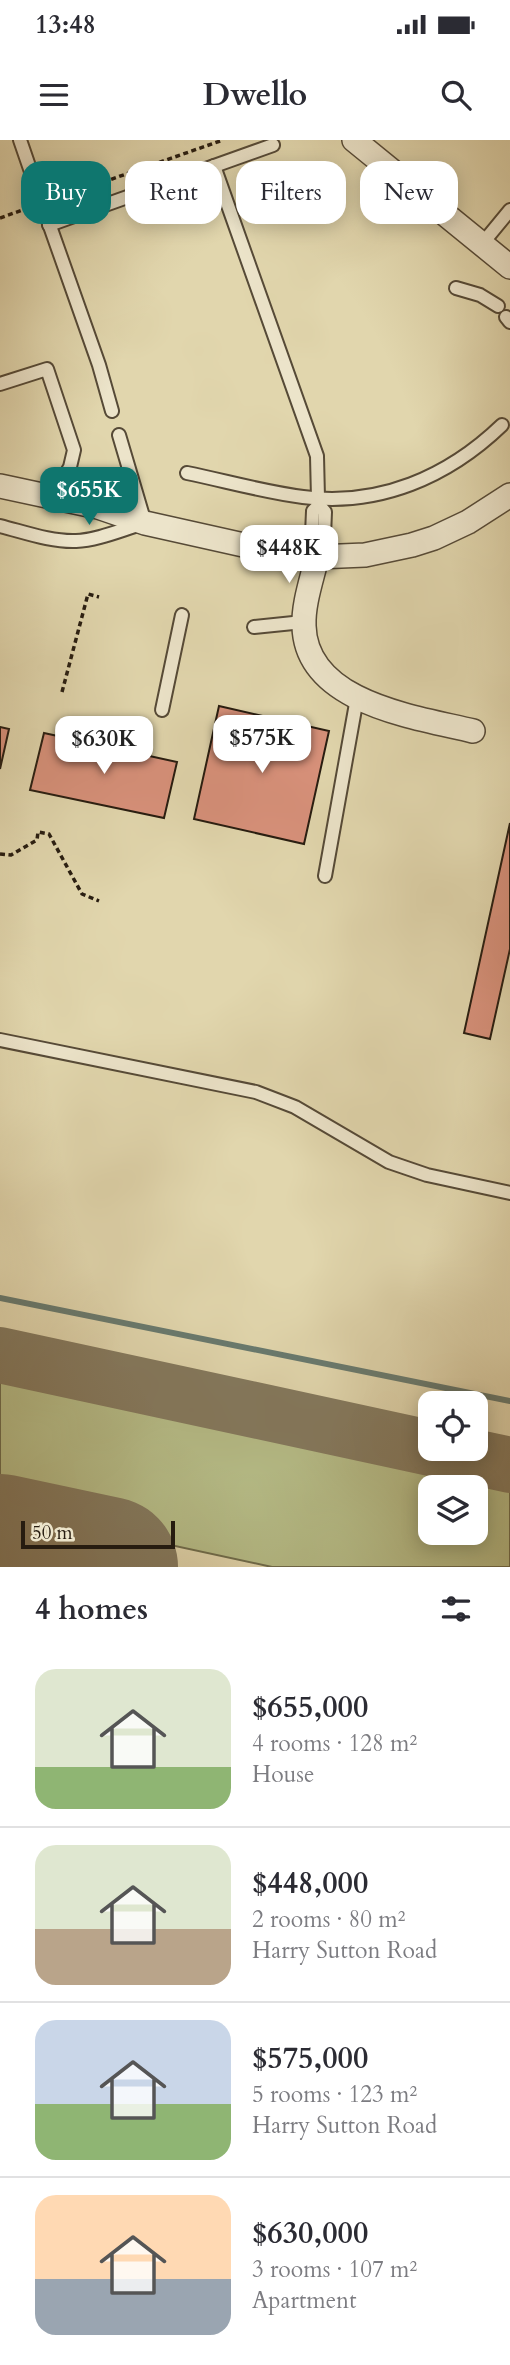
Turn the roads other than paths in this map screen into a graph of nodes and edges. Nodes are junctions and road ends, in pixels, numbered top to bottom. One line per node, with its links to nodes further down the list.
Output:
1 (20, 140): 4 (lane)
2 (354, 140): 10 (street)
3 (273, 145): 5 (lane)
4 (27, 161)
5 (222, 163)
6 (222, 186): 22 (lane)
7 (125, 198): 9 (lane)
8 (510, 210): 10 (lane)
9 (49, 225): 15 (lane)
10 (482, 244): 11 (street)
11 (510, 267)
12 (456, 288): 13 (lane)
13 (505, 315)
14 (0, 384): 20 (lane)
15 (112, 411)
16 (502, 425): 22 (lane)
17 (119, 435): 23 (lane)
18 (187, 473): 22 (lane)
19 (0, 486): 20 (street)
20 (44, 494): 23 (street)
21 (510, 495): 25 (street)
22 (319, 501): 25 (lane)
23 (145, 523): 24 (lane); 25 (street)
24 (0, 526)
25 (317, 549): 27 (street)
26 (182, 615): 30 (lane)
27 (303, 622): 28 (lane); 29 (street)
28 (254, 627)
29 (357, 698): 31 (street); 32 (lane)
30 (162, 710)
31 (473, 731)
32 (325, 876)
33 (0, 1040): 34 (lane)
34 (510, 1193)

